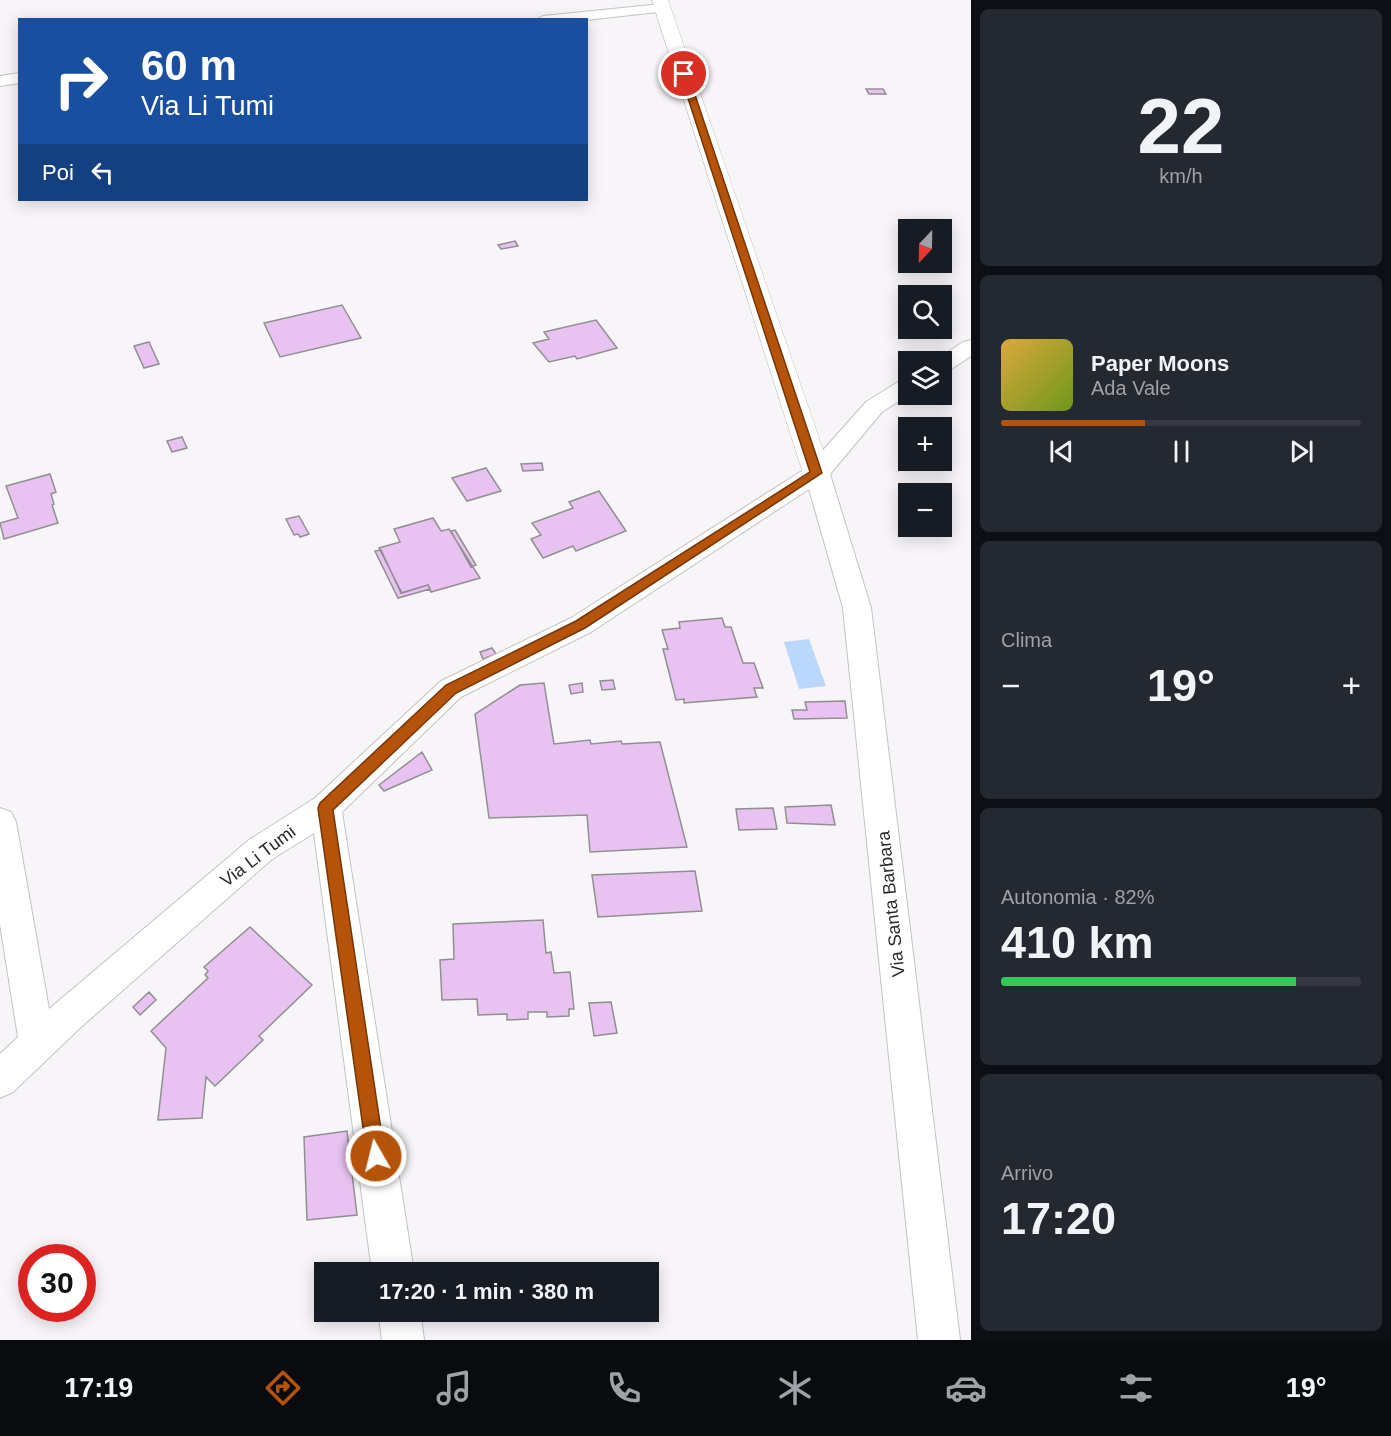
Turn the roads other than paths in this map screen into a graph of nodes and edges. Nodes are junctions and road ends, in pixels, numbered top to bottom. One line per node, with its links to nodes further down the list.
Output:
1 (661, 4): 2 (street); 8 (street)
2 (558, 18)
3 (18, 78): 4 (street)
4 (0, 81)
5 (971, 347): 6 (street)
6 (952, 359)
7 (898, 393): 8 (street, Via Li Tumi)
8 (817, 473): 9 (street, Via Li Tumi); 16 (street, Via Santa Barbara)
9 (326, 808): 11 (street, Via Li Tumi); 13 (street)
10 (0, 822): 11 (street)
11 (36, 1045): 12 (street, Via Li Tumi)
12 (0, 1079)
13 (392, 1262)
14 (401, 1322): 15 (street)
15 (403, 1340)
16 (939, 1340)

